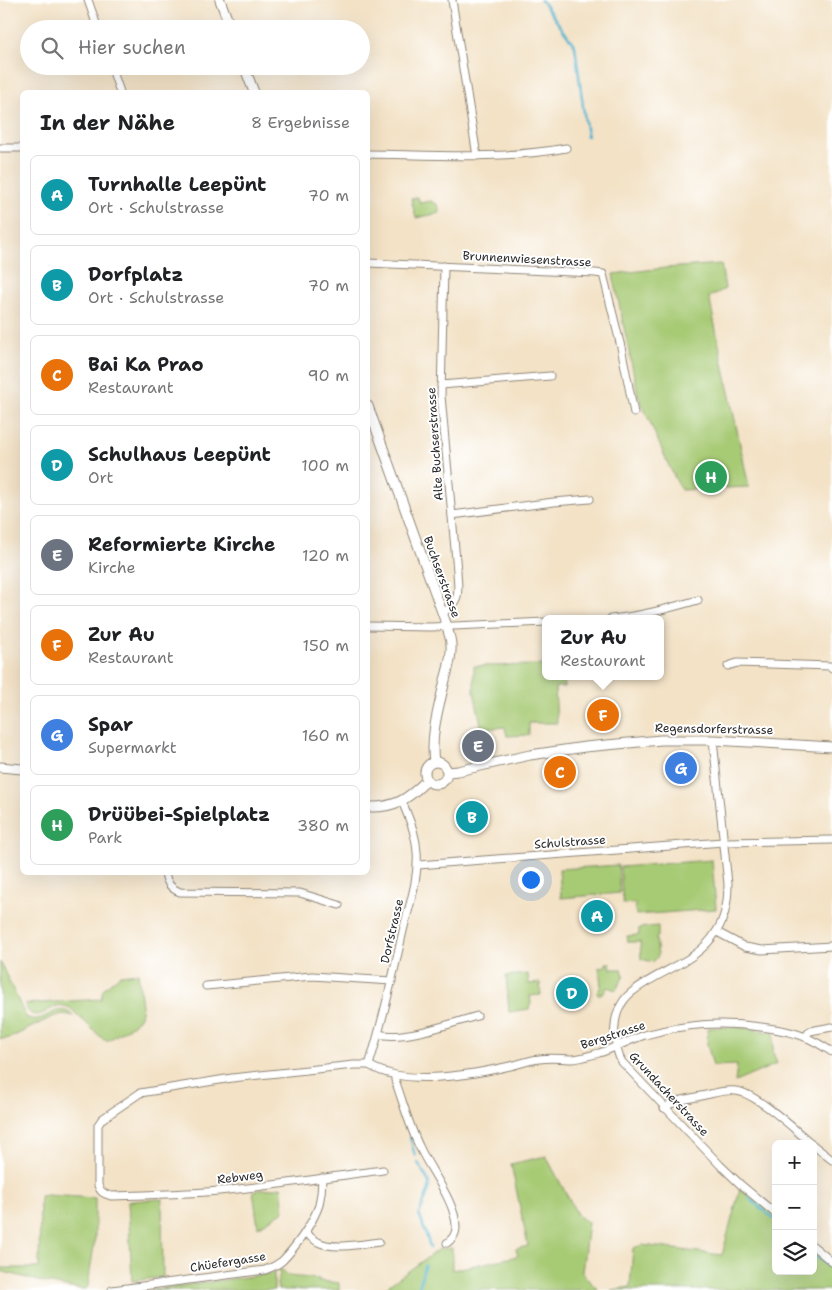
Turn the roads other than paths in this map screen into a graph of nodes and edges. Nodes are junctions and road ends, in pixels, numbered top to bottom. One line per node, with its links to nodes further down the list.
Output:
1 (88, 0): 4 (street)
2 (220, 0): 5 (street)
3 (452, 0): 14 (street)
4 (95, 20)
5 (228, 20)
6 (114, 75): 8 (street)
7 (247, 75): 9 (street)
8 (119, 90)
9 (253, 90)
10 (0, 148): 11 (street)
11 (20, 148)
12 (566, 148): 14 (street)
13 (370, 154): 14 (street)
14 (476, 156)
15 (370, 263): 16 (street, Brunnenwiesenstrasse)
16 (444, 266): 18 (street, Alte Buchserstrasse); 20 (street, Brunnenwiesenstrasse)
17 (550, 376): 18 (street)
18 (441, 385): 22 (street, Alte Buchserstrasse)
19 (370, 412): 24 (street, Buchserstrasse)
20 (634, 413)
21 (590, 499): 22 (street)
22 (452, 515): 24 (street, Alte Buchserstrasse)
23 (698, 600): 25 (street)
24 (442, 614): 28 (street, Buchserstrasse)
25 (637, 615)
26 (542, 622): 28 (street)
27 (370, 626): 28 (street)
28 (447, 626): 33 (street, Buchserstrasse)
29 (728, 666): 30 (street)
30 (832, 668)
31 (713, 740): 32 (street, Regensdorferstrasse); 36 (street, Regensdorferstrasse); 41 (street, Grundacherstrasse)
32 (832, 747)
33 (434, 762): 36 (street); 37 (street)
34 (0, 767): 35 (street)
35 (20, 769)
36 (448, 772): 37 (street)
37 (427, 780): 38 (street)
38 (402, 801): 39 (street); 42 (street, Dorfstrasse)
39 (370, 807)
40 (832, 840): 41 (street, Schulstrasse)
41 (723, 842): 42 (street, Schulstrasse); 45 (street, Grundacherstrasse)
42 (418, 865): 47 (street, Dorfstrasse)
43 (166, 875): 44 (street)
44 (339, 906)
45 (717, 932): 46 (street); 53 (street, Grundacherstrasse)
46 (832, 946)
47 (392, 981): 48 (street); 51 (street, Dorfstrasse)
48 (206, 986)
49 (477, 1016): 51 (street)
50 (832, 1027): 52 (street)
51 (379, 1034): 55 (street, Dorfstrasse)
52 (805, 1037): 53 (street, Bergstrasse); 54 (street, Bergstrasse)
53 (616, 1047): 56 (street, Bergstrasse); 57 (street, Grundacherstrasse)
54 (832, 1052)
55 (369, 1065): 56 (street, Bergstrasse); 62 (street, Rebweg)
56 (395, 1076): 66 (street)
57 (664, 1108): 58 (street); 63 (street, Grundacherstrasse)
58 (808, 1140)
59 (817, 1147): 60 (street)
60 (832, 1160)
61 (383, 1170): 62 (street, Rebweg)
62 (322, 1178): 64 (street, Chüefergasse)
63 (772, 1211)
64 (305, 1233): 65 (street); 69 (street, Chüefergasse)
65 (380, 1242)
66 (447, 1243)
67 (817, 1249): 68 (street)
68 (832, 1262)
69 (112, 1290)

